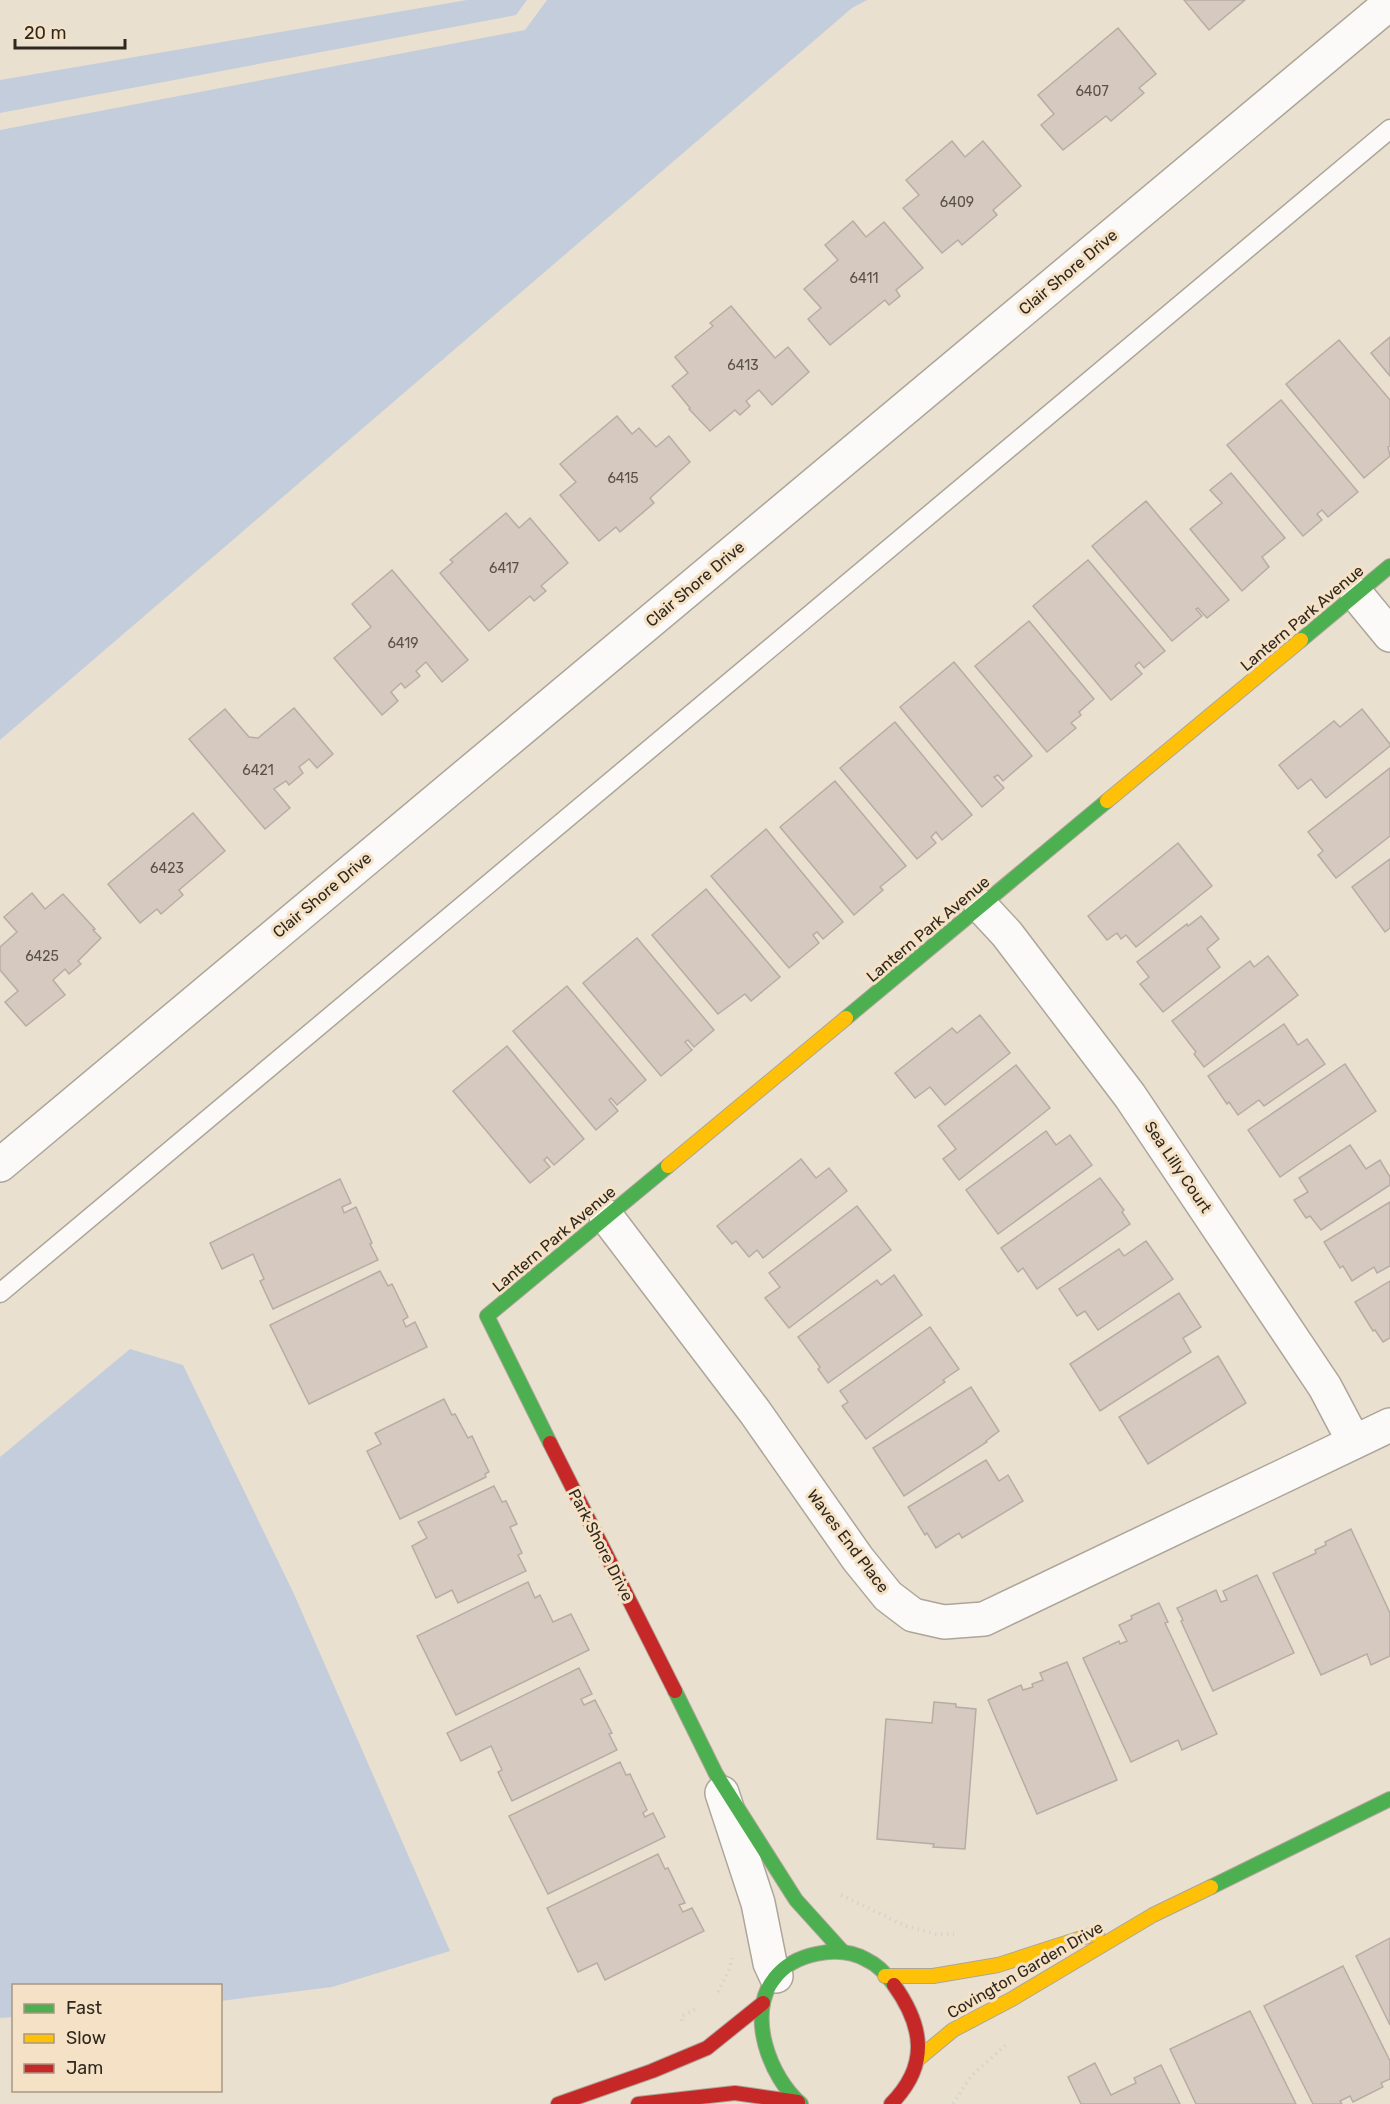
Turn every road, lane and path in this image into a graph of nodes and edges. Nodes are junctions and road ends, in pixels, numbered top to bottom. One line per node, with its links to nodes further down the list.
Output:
1 (1390, 3): 7 (street, Clair Shore Drive)
2 (1390, 129): 9 (lane)
3 (1390, 566): 4 (street, Lantern Park Avenue)
4 (1356, 595): 5 (street); 6 (street, Lantern Park Avenue)
5 (1390, 635)
6 (981, 906): 8 (street, Lantern Park Avenue); 12 (street, Sea Lilly Court)
7 (0, 1164)
8 (606, 1216): 10 (street, Lantern Park Avenue); 12 (street, Waves End Place)
9 (0, 1293)
10 (487, 1316): 13 (street, Park Shore Drive)
11 (1390, 1425): 12 (street, Waves End Place)
12 (1354, 1442)
13 (716, 1774): 19 (street, Park Shore Drive); 21 (street, Park Shore Drive)
14 (1390, 1799): 16 (street, Covington Garden Drive)
15 (837, 1891): 17 (path)
16 (1153, 1915): 20 (street, Covington Garden Drive); 26 (street, Covington Garden Drive)
17 (961, 1934)
18 (734, 1947): 22 (path)
19 (843, 1952): 20 (street, Covington Garden Drive); 21 (street, Covington Garden Drive)
20 (885, 1976): 26 (street, Covington Garden Drive)
21 (769, 1989): 27 (street); 28 (street, Covington Garden Drive)
22 (710, 1998)
23 (702, 2005): 24 (path)
24 (682, 2016)
25 (1006, 2045): 30 (path)
26 (907, 2088)
27 (799, 2103): 29 (street)
28 (558, 2104)
29 (638, 2104)
30 (953, 2104)

